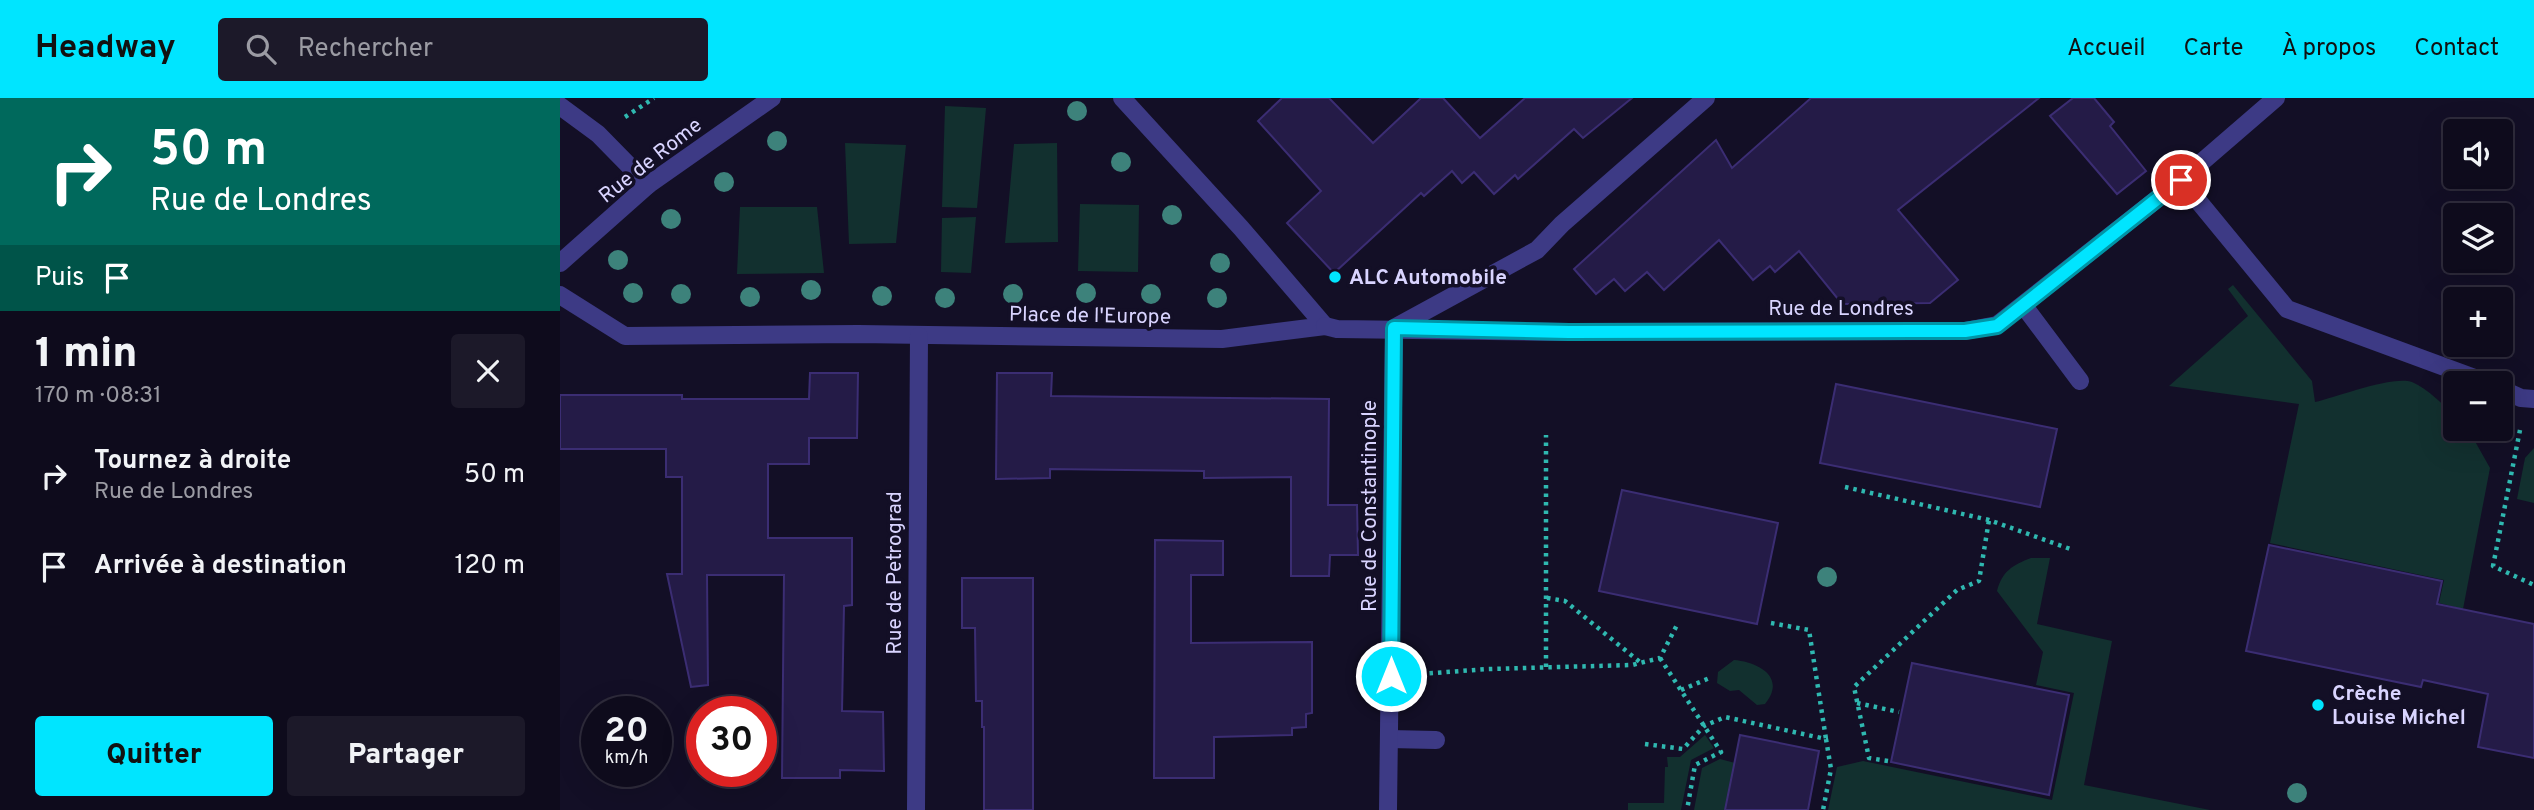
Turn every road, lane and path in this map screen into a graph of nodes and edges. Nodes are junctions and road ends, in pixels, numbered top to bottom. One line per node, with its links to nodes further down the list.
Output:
1 (772, 98): 7 (street, Rue de Rome)
2 (1122, 98): 11 (street)
3 (1706, 98): 12 (street)
4 (2276, 98): 6 (street, Rue de Londres)
5 (560, 106): 7 (street)
6 (2181, 180): 10 (street, Rue de Londres); 14 (street)
7 (648, 185): 8 (street, Rue de Rome)
8 (560, 263)
9 (560, 295): 13 (street, Place de l'Europe)
10 (2024, 306): 12 (street, Rue de Londres); 15 (street)
11 (1325, 326): 12 (street, Rue de Londres); 13 (street, Place de l'Europe)
12 (1394, 328): 36 (street, Rue de Constantinople)
13 (919, 336): 41 (street, Rue de Petrograd)
14 (2455, 371)
15 (2080, 381)
16 (2513, 394): 17 (street)
17 (2534, 400)
18 (2521, 428): 23 (path)
19 (1546, 436): 24 (path)
20 (1845, 487): 21 (path)
21 (1989, 520): 22 (path); 33 (path)
22 (2073, 550)
23 (2534, 585)
24 (1547, 598): 28 (path); 29 (path)
25 (1771, 622): 37 (path)
26 (1678, 623): 27 (path)
27 (1660, 658): 28 (path); 32 (path)
28 (1641, 663): 29 (path)
29 (1546, 667): 30 (path)
30 (1426, 674)
31 (1712, 677): 32 (path)
32 (1681, 690): 35 (path)
33 (1857, 703): 34 (path); 40 (path)
34 (1899, 712)
35 (1704, 726): 37 (path); 39 (path); 43 (path)
36 (1390, 739): 38 (street); 42 (street, Rue de Constantinople)
37 (1826, 739): 44 (path)
38 (1436, 740)
39 (1644, 744)
40 (1888, 761)
41 (916, 810)
42 (1388, 810)
43 (1687, 810)
44 (1823, 810)

